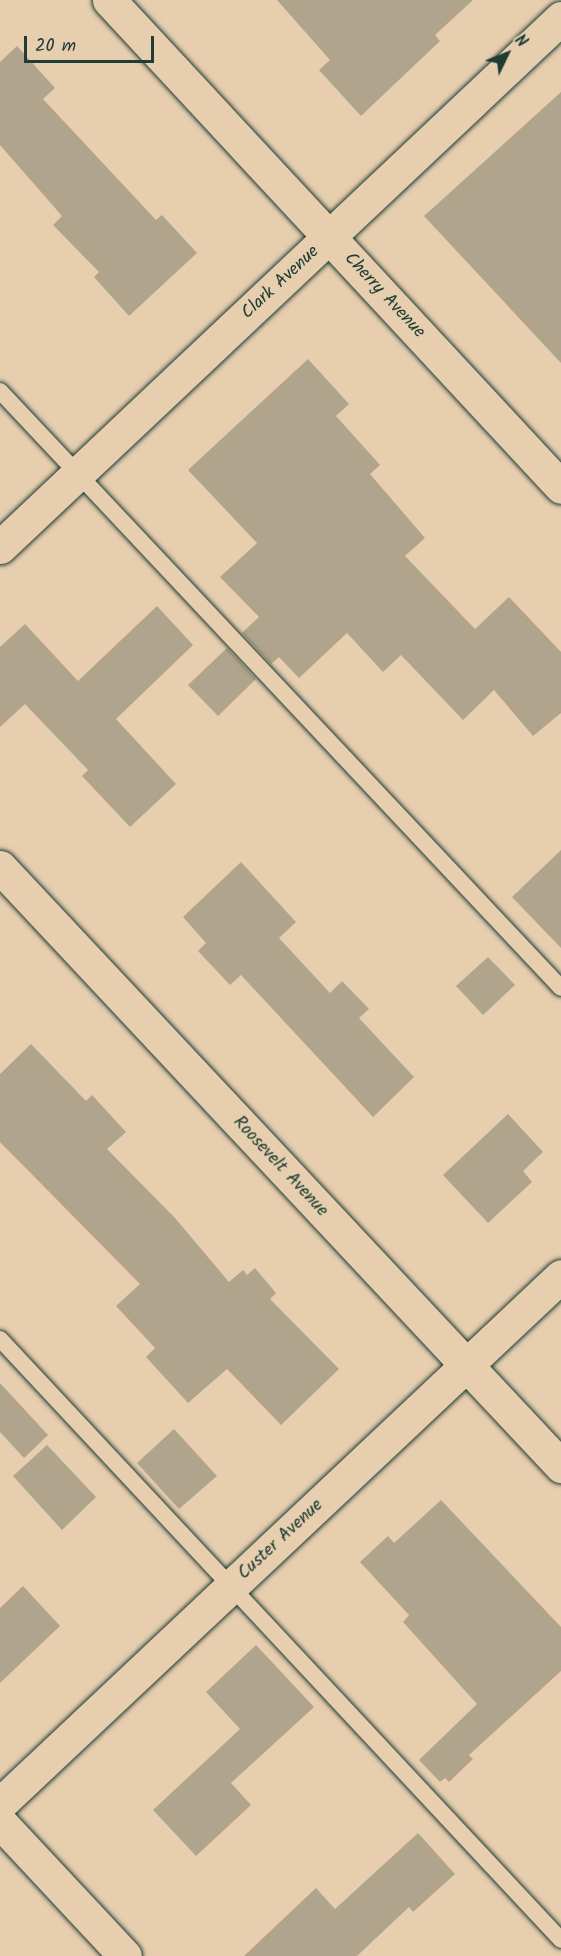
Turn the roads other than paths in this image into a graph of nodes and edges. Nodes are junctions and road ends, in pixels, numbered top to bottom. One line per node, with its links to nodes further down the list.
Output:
1 (109, 0): 5 (street, Cherry Avenue)
2 (555, 0): 3 (lane)
3 (561, 7)
4 (561, 18): 5 (street, Clark Avenue)
5 (329, 237): 7 (street, Clark Avenue); 8 (street, Cherry Avenue)
6 (0, 390): 7 (lane)
7 (78, 474): 9 (street, Clark Avenue); 11 (lane)
8 (561, 487)
9 (0, 548)
10 (0, 867): 14 (street, Roosevelt Avenue)
11 (561, 988)
12 (561, 1276): 14 (street, Custer Avenue)
13 (0, 1339): 16 (lane)
14 (466, 1365): 15 (street, Roosevelt Avenue); 16 (street, Custer Avenue)
15 (561, 1466)
16 (231, 1586): 17 (street, Custer Avenue); 19 (lane)
17 (0, 1804)
18 (0, 1822): 20 (street)
19 (561, 1940)
20 (124, 1956)

